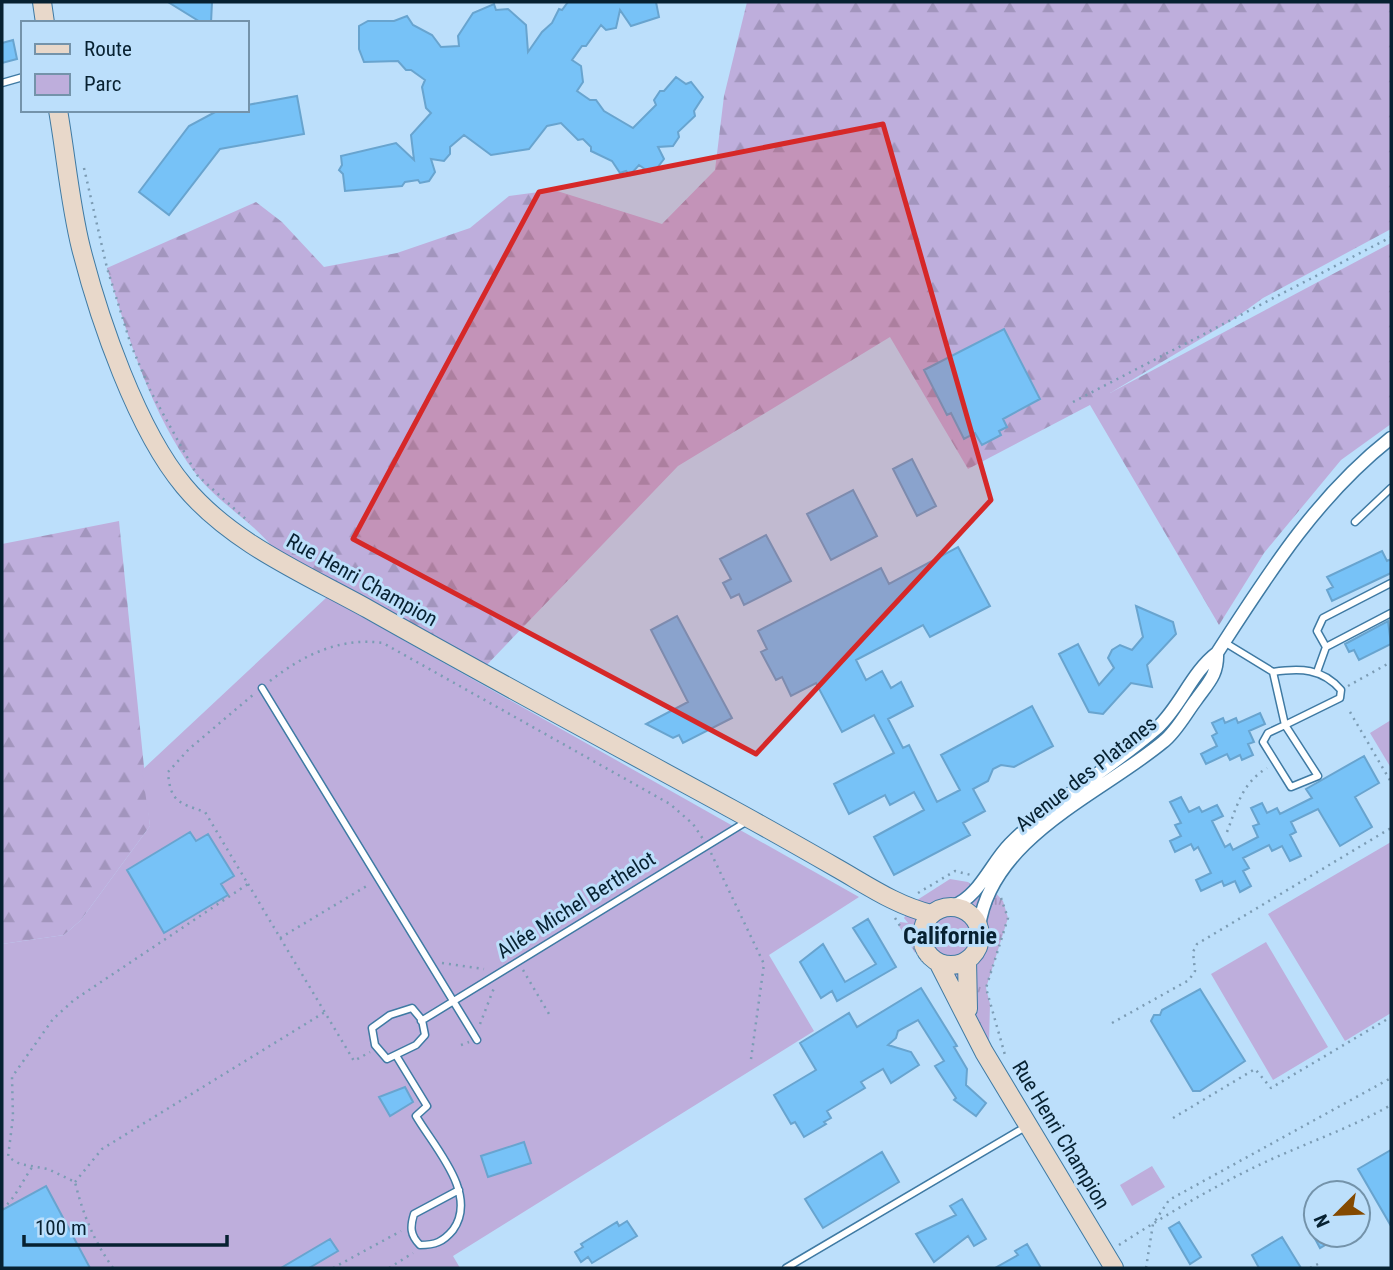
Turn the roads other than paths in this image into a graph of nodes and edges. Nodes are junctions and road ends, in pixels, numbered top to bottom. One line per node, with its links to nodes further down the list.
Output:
1 (42, 2): 2 (street)
2 (45, 21)
3 (21, 78): 4 (lane)
4 (2, 83)
5 (58, 112): 17 (street, Rue Henri Champion)
6 (1391, 438): 12 (street, Avenue des Platanes)
7 (1391, 488): 8 (lane)
8 (1355, 522)
9 (1391, 583): 11 (lane)
10 (1391, 613): 11 (lane)
11 (1326, 647): 14 (lane)
12 (1221, 648): 13 (lane); 19 (street, Avenue des Platanes); 21 (street, Avenue des Platanes)
13 (1273, 672): 14 (lane); 16 (lane)
14 (1317, 672): 16 (lane)
15 (262, 688): 25 (lane)
16 (1285, 725): 16 (lane)
17 (750, 819): 18 (street, Rue Henri Champion); 25 (lane, Allée Michel Berthelot)
18 (878, 893): 20 (street, Rue Henri Champion); 22 (street, Rue Henri Champion)
19 (953, 906): 20 (street); 21 (street)
20 (931, 914): 22 (street)
21 (979, 928): 23 (street)
22 (922, 939): 24 (street)
23 (967, 960): 24 (street); 27 (street, Rue Henri Champion)
24 (934, 965): 27 (street, Rue Henri Champion)
25 (453, 1001): 26 (lane, Allée Michel Berthelot); 28 (lane)
26 (421, 1021): 29 (lane); 29 (lane)
27 (970, 1024): 30 (street, Rue Henri Champion)
28 (477, 1040)
29 (397, 1056): 31 (lane)
30 (1029, 1125): 32 (lane); 33 (street, Rue Henri Champion)
31 (459, 1190): 31 (lane)
32 (786, 1268)
33 (1114, 1268)

